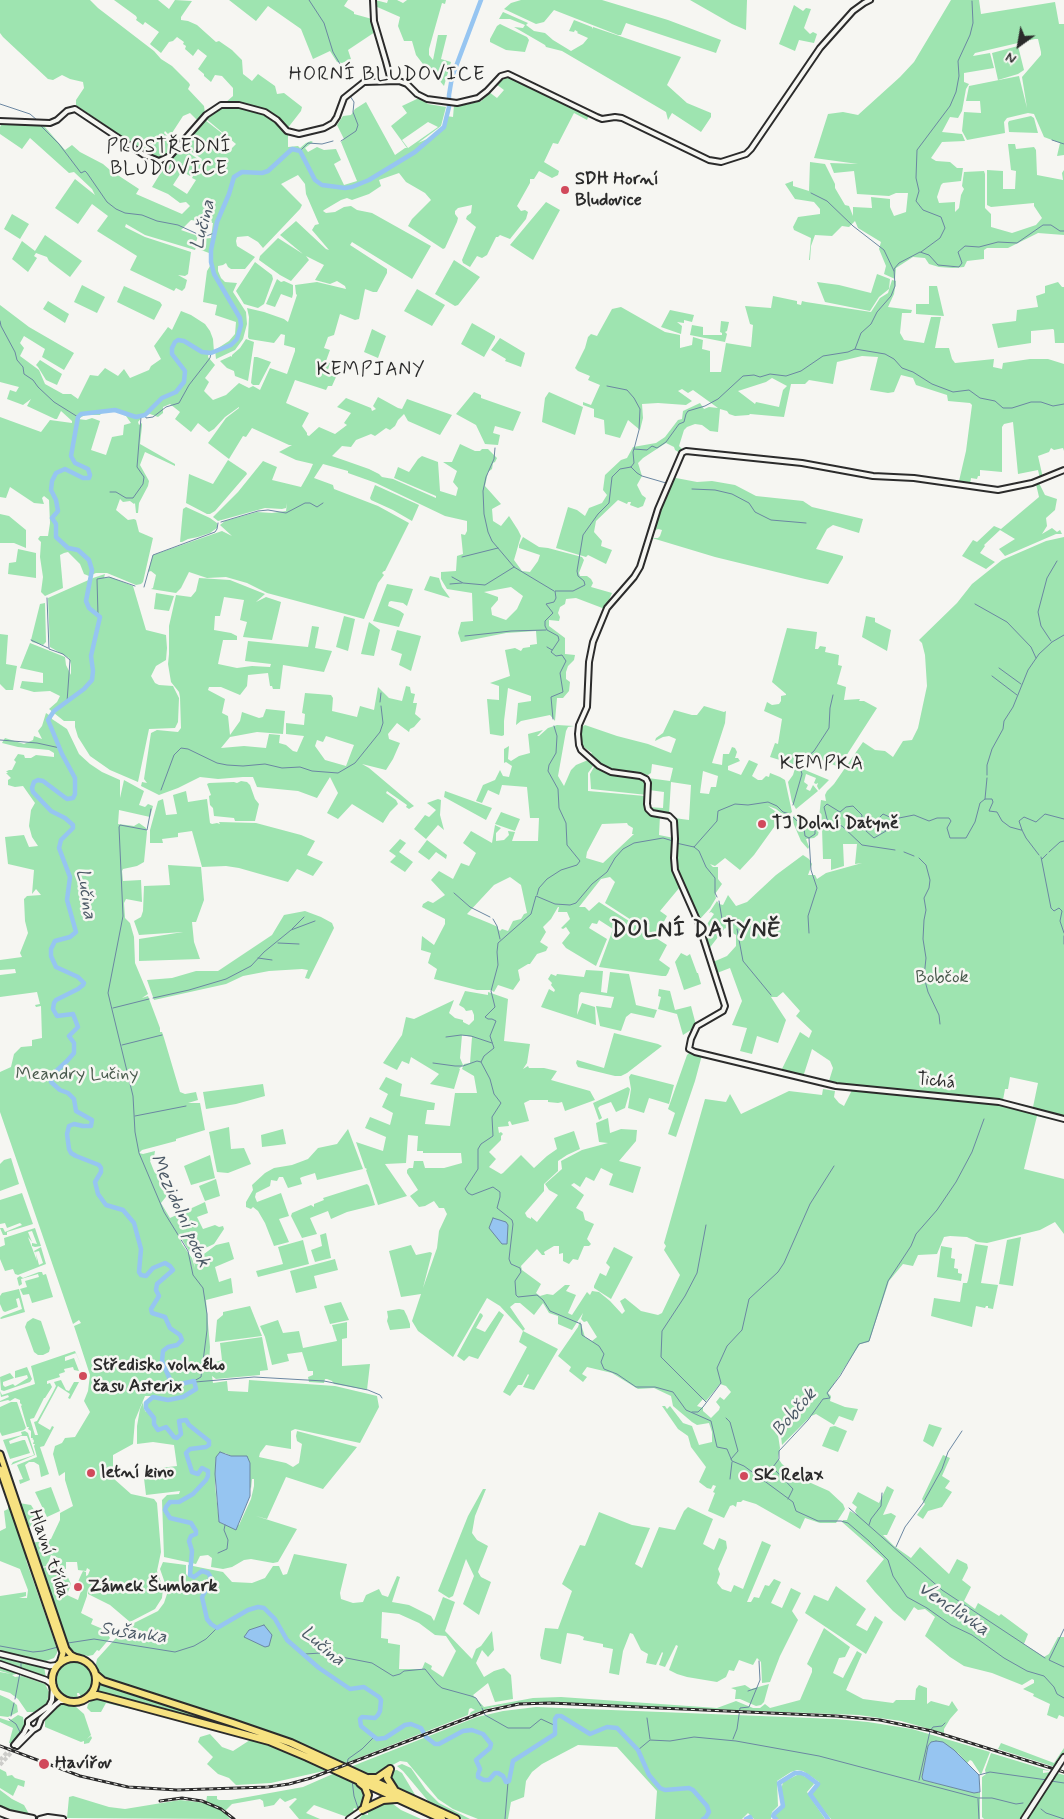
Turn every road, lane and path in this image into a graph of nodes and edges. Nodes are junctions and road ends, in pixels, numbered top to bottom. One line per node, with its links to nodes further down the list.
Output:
1 (373, 0): 3 (street)
2 (870, 0): 3 (street)
3 (388, 81): 4 (street)
4 (0, 121)
5 (1064, 470): 6 (street, Tichá)
6 (1064, 1119)
7 (0, 1454): 10 (main road, Hlavní třída)
8 (0, 1469): 12 (main road)
9 (0, 1654): 12 (main road)
10 (77, 1658): 12 (highway); 13 (highway)
11 (0, 1664): 14 (main road)
12 (59, 1664): 14 (highway)
13 (96, 1675): 15 (highway); 22 (highway)
14 (53, 1686): 16 (highway); 17 (street)
15 (89, 1697): 16 (highway); 23 (highway)
16 (66, 1701): 18 (street)
17 (33, 1718): 18 (street); 19 (street)
18 (39, 1723): 20 (street)
19 (28, 1725): 20 (street); 20 (street)
20 (33, 1730)
21 (1064, 1757): 36 (main road, bridge)
22 (364, 1776): 25 (highway); 25 (highway)
23 (353, 1778): 24 (highway); 28 (highway)
24 (376, 1789): 25 (highway); 26 (highway); 28 (highway)
25 (396, 1792): 35 (highway)
26 (405, 1802): 28 (highway); 34 (highway)
27 (0, 1809): 30 (street)
28 (363, 1809): 33 (main road)
29 (0, 1813): 30 (street)
30 (32, 1819): 31 (street)
31 (40, 1819): 32 (street)
32 (63, 1819)
33 (349, 1819)
34 (442, 1819)
35 (456, 1819)
36 (1024, 1819)

